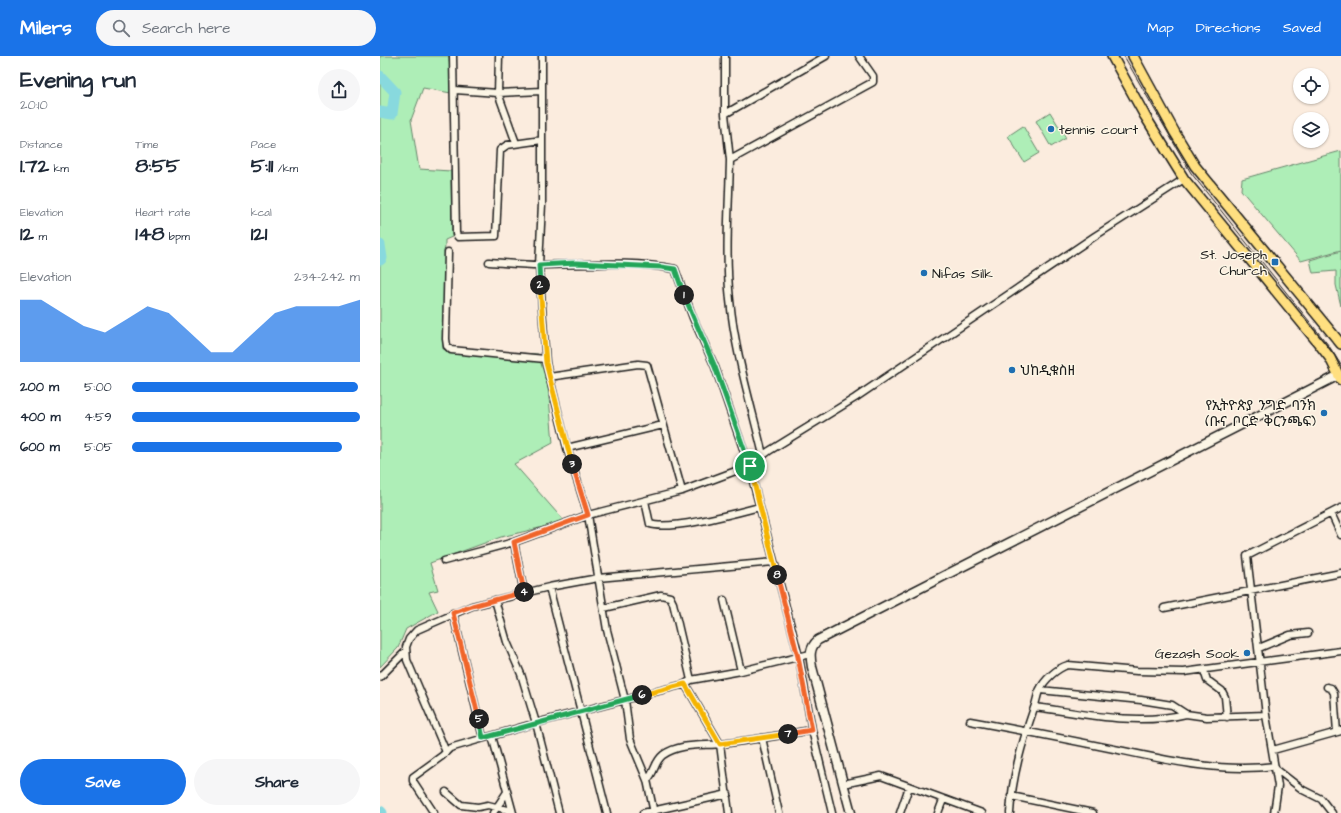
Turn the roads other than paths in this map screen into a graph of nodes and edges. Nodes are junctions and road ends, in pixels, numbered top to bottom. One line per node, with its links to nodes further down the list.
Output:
1 (453, 56): 9 (street)
2 (499, 56): 11 (street)
3 (542, 56): 10 (street)
4 (725, 56): 12 (street)
5 (826, 56): 12 (street)
6 (859, 56): 15 (street)
7 (1112, 56): 16 (main road)
8 (1133, 56): 20 (main road)
9 (455, 90): 11 (street); 14 (street)
10 (542, 91): 11 (street); 13 (street)
11 (498, 93): 14 (street)
12 (725, 114): 15 (street)
13 (542, 140): 14 (street); 19 (street)
14 (516, 144)
15 (730, 160): 26 (street)
16 (1184, 180): 23 (main road); 26 (street)
17 (448, 252): 21 (street)
18 (489, 262): 19 (street)
19 (539, 265): 21 (street); 27 (street)
20 (1341, 344)
21 (545, 358): 22 (street)
22 (549, 377): 24 (street); 25 (street)
23 (1340, 378): 52 (main road)
24 (663, 425): 25 (street); 28 (street)
25 (567, 448): 33 (street)
26 (763, 455): 27 (street)
27 (750, 466): 28 (street); 30 (street)
28 (682, 491): 29 (street)
29 (645, 501): 30 (street); 33 (street)
30 (759, 507): 37 (street)
31 (1341, 508): 32 (street)
32 (1331, 513): 34 (street); 41 (street)
33 (588, 515): 35 (street); 39 (street)
34 (1341, 535)
35 (514, 542): 36 (street); 42 (street)
36 (444, 561)
37 (774, 562): 39 (street); 53 (street)
38 (1341, 573): 41 (street)
39 (598, 578): 40 (street); 45 (street)
40 (549, 586): 42 (street); 63 (street)
41 (1252, 591): 46 (street); 49 (street)
42 (524, 593): 43 (street)
43 (495, 600): 47 (street); 68 (street)
44 (724, 600): 55 (street)
45 (604, 608): 58 (street); 61 (street)
46 (1164, 608)
47 (453, 613): 50 (street); 73 (street)
48 (1308, 633): 49 (street)
49 (1259, 648): 54 (street)
50 (405, 652): 57 (street); 77 (street)
51 (1341, 652): 54 (street)
52 (810, 654): 53 (street); 80 (main road)
53 (798, 657): 55 (street); 69 (street)
54 (1261, 663): 56 (street); 65 (street)
55 (741, 671): 58 (street)
56 (1204, 671): 60 (street); 66 (street)
57 (380, 677)
58 (688, 682): 61 (street); 75 (street)
59 (1327, 687): 71 (street)
60 (1040, 690): 62 (street); 64 (street)
61 (624, 700): 63 (street); 79 (street)
62 (1035, 707): 64 (street); 70 (street)
63 (581, 711): 68 (street); 92 (street)
64 (1186, 714): 66 (street)
65 (1266, 715): 66 (street); 76 (street)
66 (1227, 717)
67 (970, 721): 70 (street)
68 (536, 723): 72 (street); 91 (street)
69 (812, 730): 74 (street); 96 (street)
70 (1025, 731): 78 (street); 85 (street)
71 (1339, 731): 76 (street)
72 (492, 736): 73 (street); 83 (street)
73 (483, 738): 77 (street)
74 (762, 738): 75 (street); 95 (street)
75 (720, 744): 79 (street); 84 (street)
76 (1273, 750): 78 (street)
77 (446, 752): 90 (street)
78 (1276, 768): 103 (street); 104 (street)
79 (647, 780): 88 (street)
80 (843, 784): 81 (street); 97 (main road)
81 (910, 787): 86 (street); 98 (street)
82 (446, 792): 87 (street)
83 (507, 792): 87 (street); 89 (street)
84 (728, 794): 88 (street); 94 (street)
85 (1011, 796): 101 (street); 102 (street)
86 (943, 800): 99 (street); 100 (street)
87 (495, 810): 89 (street)
88 (654, 811): 93 (street)
89 (512, 812)
90 (434, 813)
91 (559, 813)
92 (607, 813)
93 (643, 813)
94 (729, 813)
95 (779, 813)
96 (832, 813)
97 (851, 813)
98 (900, 813)
99 (938, 813)
100 (979, 813)
101 (1010, 813)
102 (1093, 813)
103 (1274, 813)
104 (1332, 813)

